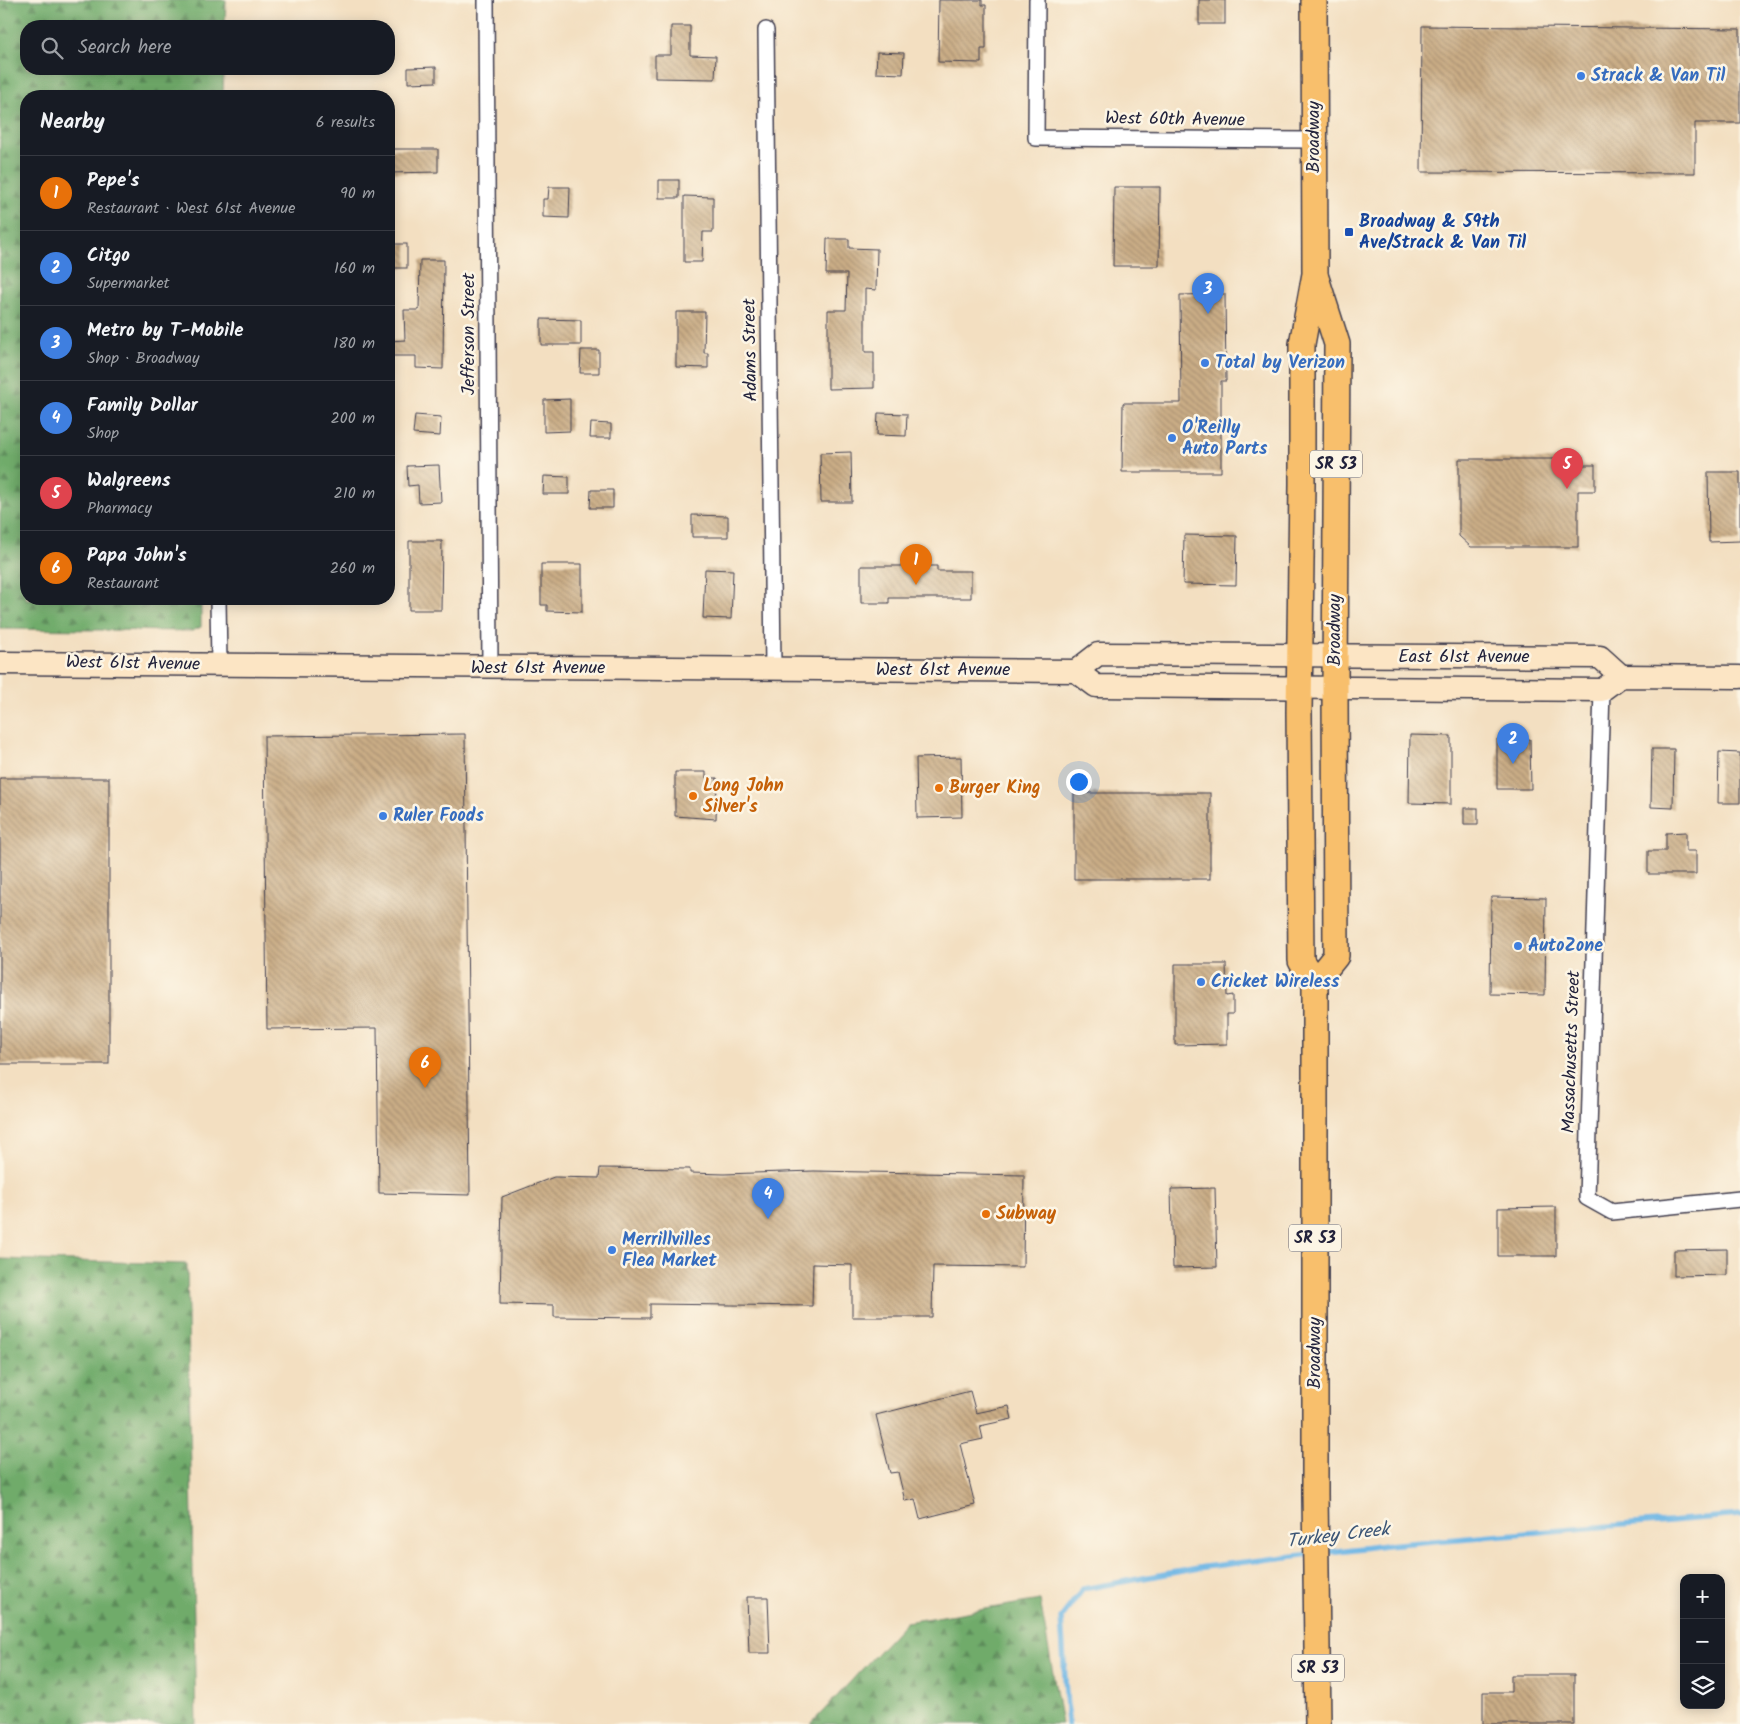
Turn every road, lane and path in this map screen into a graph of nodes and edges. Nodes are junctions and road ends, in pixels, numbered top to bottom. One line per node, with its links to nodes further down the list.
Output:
1 (486, 0): 12 (street, Jefferson Street)
2 (1037, 0): 5 (street, West 60th Avenue)
3 (1314, 0): 5 (main road, Broadway / SR 53)
4 (766, 30): 13 (street, Adams Street)
5 (1314, 140): 6 (main road, Broadway / SR 53)
6 (1314, 274): 8 (main road, Broadway / SR 53); 9 (main road, Broadway / SR 53)
7 (218, 605): 11 (street)
8 (1301, 656): 9 (main road, East 61st Avenue); 14 (main road); 17 (main road, Broadway / SR 53)
9 (1335, 657): 15 (main road, East 61st Avenue); 18 (main road, Broadway / SR 53)
10 (0, 663): 11 (main road, West 61st Avenue)
11 (218, 665): 12 (main road, West 61st Avenue)
12 (490, 667): 13 (main road, West 61st Avenue)
13 (773, 669): 14 (main road, West 61st Avenue)
14 (1076, 671): 17 (main road)
15 (1621, 676): 16 (main road); 19 (main road)
16 (1740, 677)
17 (1300, 688): 18 (main road); 20 (main road, Broadway / SR 53)
18 (1335, 688): 19 (main road, East 61st Avenue); 20 (main road, Broadway / SR 53)
19 (1602, 690): 21 (street, Massachusetts Street)
20 (1315, 982): 22 (main road, Broadway / SR 53)
21 (1740, 1199)
22 (1318, 1724)

